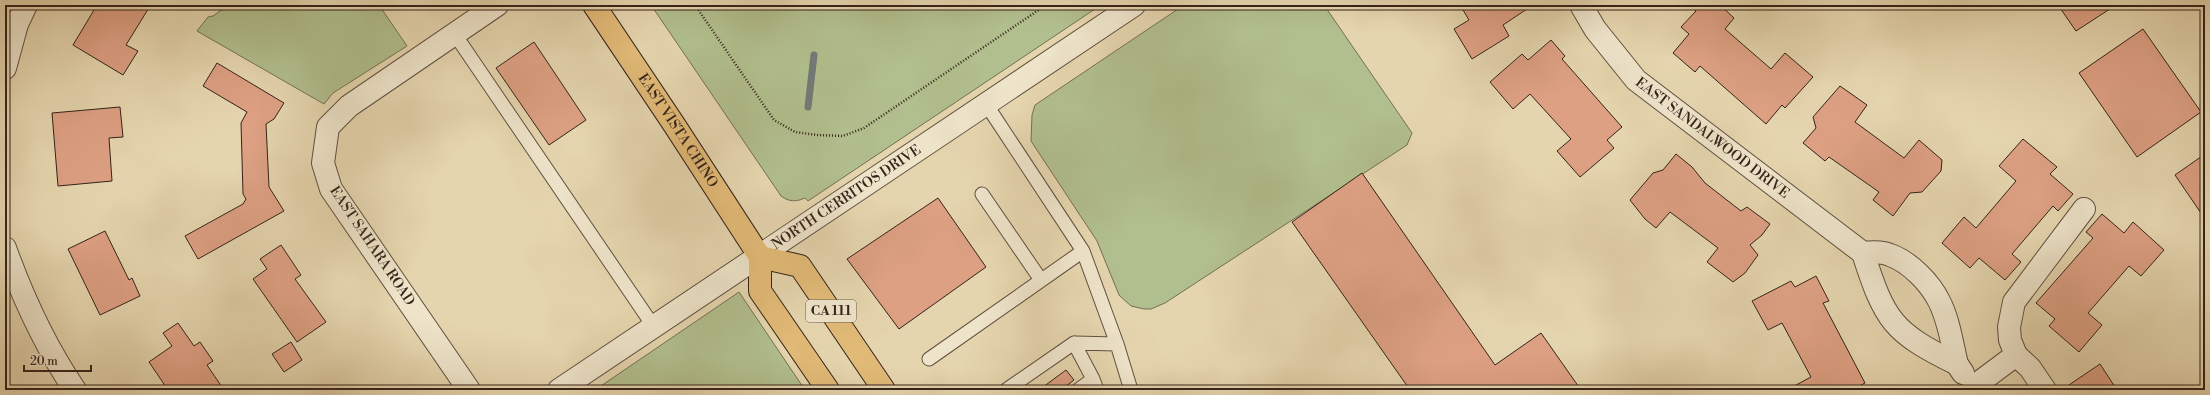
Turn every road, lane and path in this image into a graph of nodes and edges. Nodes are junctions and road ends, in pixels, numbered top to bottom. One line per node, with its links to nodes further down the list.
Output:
1 (26, 5): 9 (street)
2 (497, 5): 8 (street, EAST SAHARA ROAD)
3 (594, 5): 16 (main road, EAST VISTA CHINO)
4 (695, 5): 5 (path)
5 (1046, 5)
6 (1134, 5): 10 (street, NORTH CERRITOS DRIVE)
7 (1581, 5): 15 (street, EAST SANDALWOOD DRIVE)
8 (454, 33): 18 (lane); 27 (street, EAST SAHARA ROAD)
9 (5, 68)
10 (986, 104): 14 (lane); 16 (street, NORTH CERRITOS DRIVE)
11 (982, 194): 17 (lane)
12 (2084, 209): 21 (street)
13 (5, 248): 26 (street)
14 (1083, 251): 17 (lane); 20 (lane)
15 (1863, 253): 23 (street); 23 (street)
16 (760, 257): 18 (street, NORTH CERRITOS DRIVE); 29 (main road, CA 111); 30 (main road, CA 111)
17 (1041, 280): 22 (lane)
18 (654, 327): 28 (street, NORTH CERRITOS DRIVE)
19 (1074, 343): 20 (lane); 24 (lane); 31 (lane)
20 (1117, 344): 33 (lane)
21 (2016, 355): 25 (street); 34 (street)
22 (929, 359)
23 (1957, 364): 25 (street)
24 (1095, 385): 32 (lane)
25 (1974, 389)
26 (75, 390)
27 (469, 390)
28 (559, 390)
29 (828, 390)
30 (884, 390)
31 (1006, 390)
32 (1078, 390)
33 (1131, 390)
34 (2045, 390)

